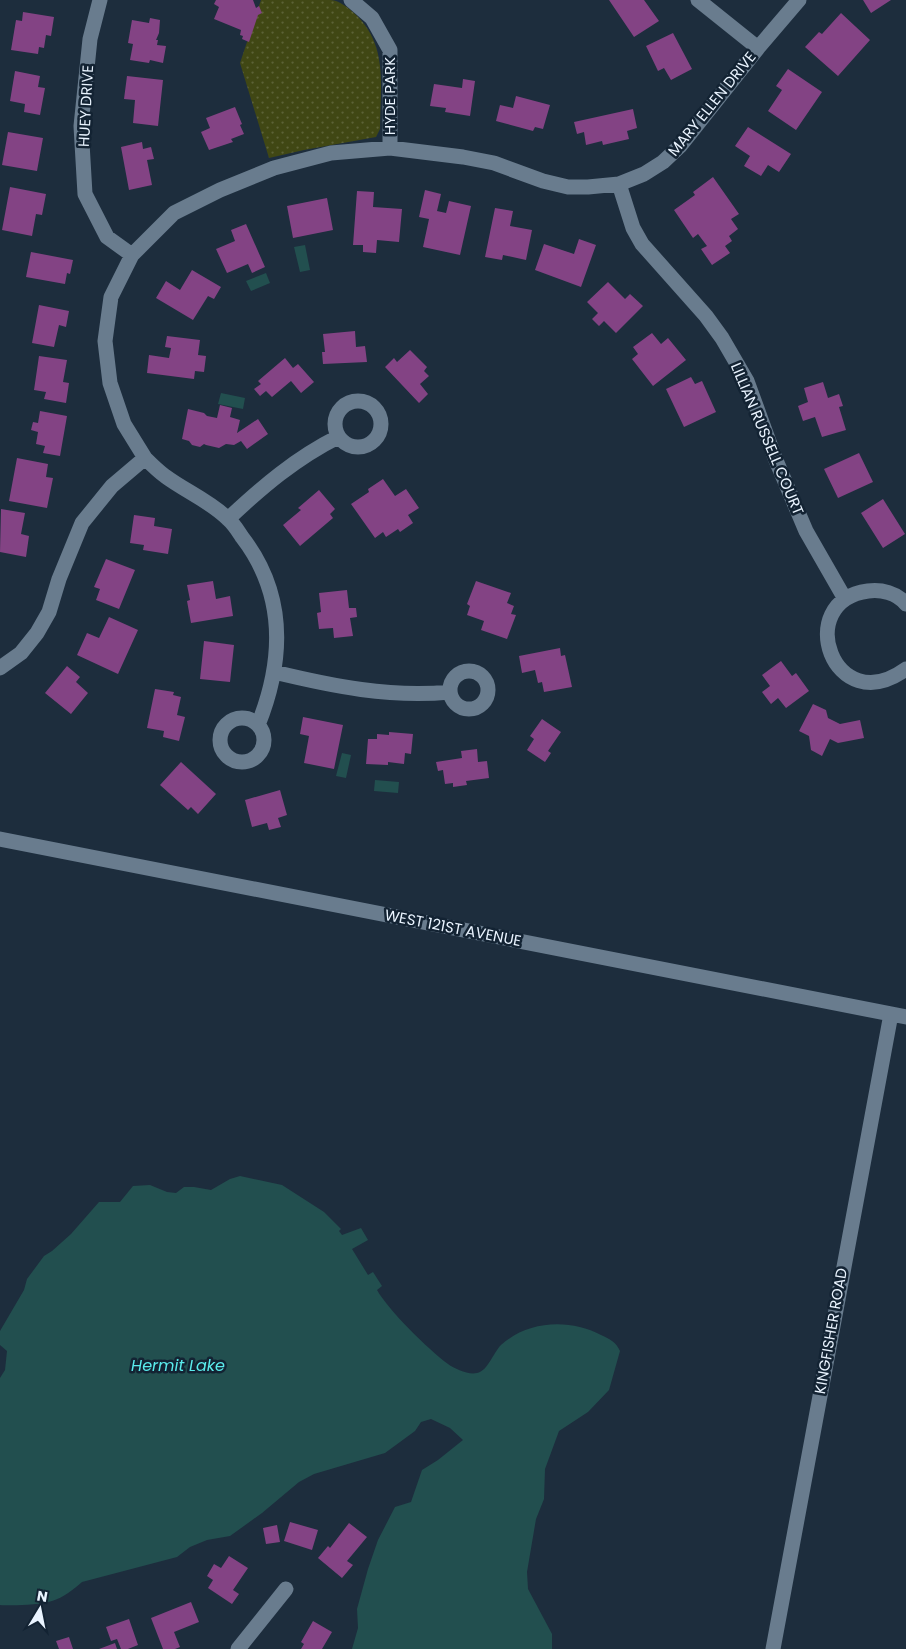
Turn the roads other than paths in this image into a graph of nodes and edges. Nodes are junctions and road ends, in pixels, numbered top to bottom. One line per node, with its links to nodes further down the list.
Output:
1 (100, 0): 8 (street, HUEY DRIVE)
2 (351, 0): 6 (street, HYDE PARK)
3 (698, 0): 5 (street)
4 (799, 0): 5 (street, MARY ELLEN DRIVE)
5 (758, 48): 7 (street, MARY ELLEN DRIVE)
6 (390, 148): 7 (street, MARY ELLEN DRIVE); 8 (street, MARY ELLEN DRIVE)
7 (619, 184): 12 (street, LILLIAN RUSSELL COURT)
8 (132, 255): 10 (street, MARY ELLEN DRIVE)
9 (338, 437): 11 (street)
10 (145, 458): 11 (street, MARY ELLEN DRIVE); 14 (street)
11 (228, 519): 16 (street, MARY ELLEN DRIVE)
12 (845, 599): 13 (street); 15 (street)
13 (906, 604)
14 (0, 668)
15 (906, 669)
16 (274, 672): 17 (street); 18 (street, MARY ELLEN DRIVE)
17 (450, 692)
18 (258, 725)
19 (0, 839): 20 (street, WEST 121ST AVENUE)
20 (891, 1014): 21 (street, WEST 121ST AVENUE); 24 (street, KINGFISHER ROAD)
21 (906, 1017)
22 (286, 1589): 23 (street)
23 (238, 1649)
24 (772, 1649)

